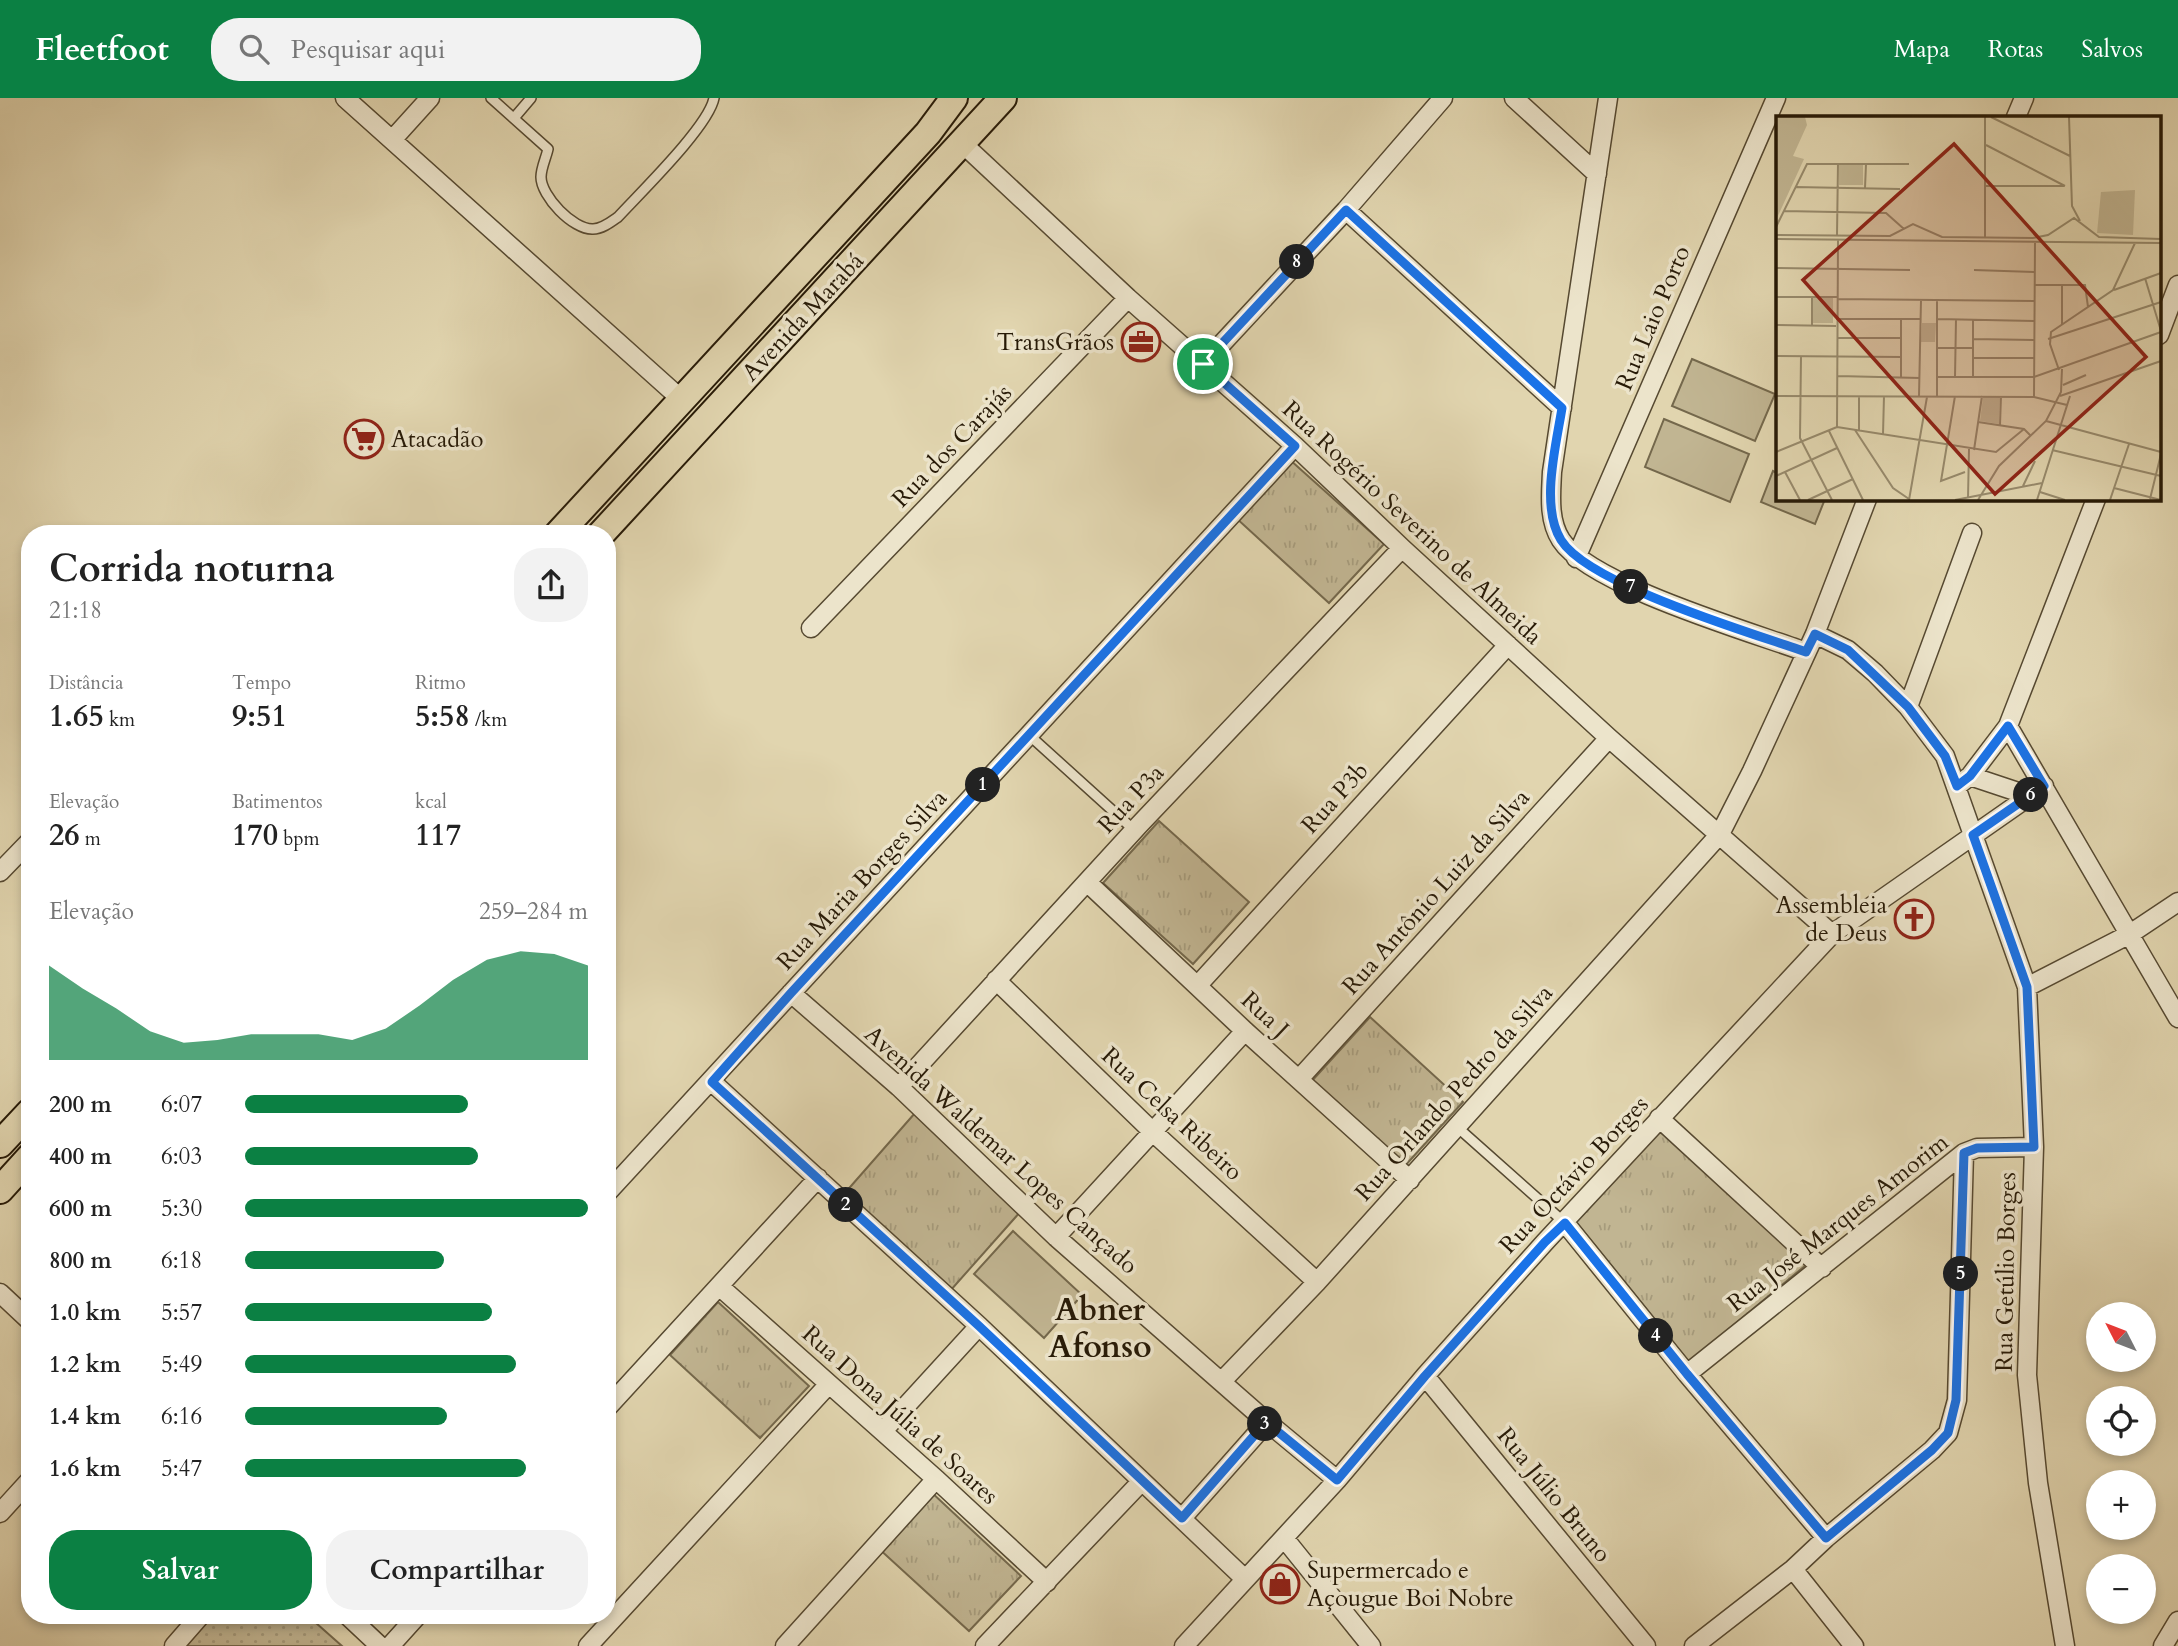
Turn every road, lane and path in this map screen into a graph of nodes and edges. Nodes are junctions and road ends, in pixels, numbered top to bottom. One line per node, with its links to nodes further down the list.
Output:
1 (345, 98): 15 (street)
2 (430, 98): 15 (street)
3 (491, 98): 14 (lane)
4 (531, 98): 14 (lane)
5 (714, 98): 14 (lane)
6 (954, 98): 23 (main road, Avenida Marabá)
7 (1003, 98): 16 (main road, Avenida Marabá)
8 (1443, 98): 18 (street)
9 (1514, 98): 17 (street)
10 (1608, 98): 17 (street)
11 (1776, 98): 32 (street, Rua Laio Porto)
12 (2024, 98): 13 (street)
13 (2016, 116)
14 (514, 118)
15 (392, 141): 23 (street)
16 (963, 144): 20 (street, Rua Rogério Severino de Almeida); 29 (main road, Avenida Marabá)
17 (1597, 174): 24 (street)
18 (1346, 210): 22 (street); 24 (street)
19 (2178, 285): 21 (street)
20 (1128, 298): 22 (street, Rua Rogério Severino de Almeida); 33 (street, Rua dos Carajás)
21 (2160, 332)
22 (1203, 364): 25 (street, Rua Rogério Severino de Almeida)
23 (681, 399): 28 (main road, Avenida Marabá)
24 (1562, 408): 32 (street)
25 (1295, 446): 31 (street, Rua Rogério Severino de Almeida); 39 (street, Rua Maria Borges Silva)
26 (1867, 500): 34 (street, Rua Orlando Pedro da Silva)
27 (2096, 500): 38 (street)
28 (566, 525)
29 (609, 525)
30 (1972, 533): 37 (street)
31 (1402, 548): 35 (street, Rua Rogério Severino de Almeida); 43 (street, Rua P3a)
32 (1576, 558): 36 (street)
33 (811, 628)
34 (1815, 634): 36 (street, Rua Orlando Pedro da Silva); 37 (street, Rua Getúlio Borges)
35 (1508, 645): 40 (street, Rua Rogério Severino de Almeida); 53 (street, Rua P3b)
36 (1806, 652): 44 (street, Rua Orlando Pedro da Silva)
37 (1908, 707): 41 (street, Rua Getúlio Borges)
38 (2008, 726): 41 (street); 42 (street)
39 (1028, 735): 43 (lane); 55 (street, Rua Maria Borges Silva)
40 (1609, 738): 44 (street, Rua Rogério Severino de Almeida); 58 (street, Rua Antônio Luiz da Silva)
41 (1964, 781): 42 (street); 45 (street, Rua Getúlio Borges)
42 (2037, 791): 45 (street, Rua Octávio Borges); 51 (street)
43 (1134, 830): 48 (street, Rua P3a)
44 (1720, 834): 50 (street, Rua Rogério Severino de Almeida); 63 (street, Rua Orlando Pedro da Silva)
45 (1973, 835): 50 (street, Rua Octávio Borges); 54 (street, Rua Getúlio Borges)
46 (21, 850): 47 (street)
47 (0, 872)
48 (1088, 883): 52 (street, Rua P3a); 53 (street, Rua J)
49 (2178, 902): 51 (street)
50 (1832, 934): 61 (street, Rua Octávio Borges)
51 (2130, 934): 54 (street); 56 (street)
52 (996, 980): 60 (street, Rua P3a); 64 (street, Rua Celsa Ribeiro)
53 (1198, 985): 57 (street, Rua J)
54 (2027, 987): 66 (street, Rua Getúlio Borges)
55 (791, 993): 59 (street, Rua Maria Borges Silva); 60 (street, Avenida Waldemar Lopes Cançado)
56 (2178, 1018)
57 (1245, 1031): 58 (street, Rua J); 64 (street)
58 (1299, 1079): 70 (street, Rua J)
59 (712, 1082): 69 (street); 71 (street, Rua Maria Borges Silva)
60 (899, 1087): 74 (street, Avenida Waldemar Lopes Cançado)
61 (1659, 1118): 73 (street, Rua Octávio Borges); 75 (street)
62 (21, 1122): 65 (main road)
63 (1456, 1126): 70 (street, Rua Orlando Pedro da Silva); 73 (lane)
64 (1154, 1133): 74 (street); 76 (street, Rua Celsa Ribeiro)
65 (0, 1144)
66 (2034, 1147): 67 (street, Rua José Marques Amorim); 116 (street, Rua Getúlio Borges)
67 (1964, 1153): 75 (street, Rua José Marques Amorim); 95 (street)
68 (21, 1167): 72 (main road)
69 (818, 1178): 77 (street); 80 (street)
70 (1410, 1180): 76 (street, Rua Orlando Pedro da Silva)
71 (616, 1183)
72 (0, 1190)
73 (1565, 1223): 81 (street); 82 (street, Rua Octávio Borges)
74 (1056, 1237): 83 (street, Avenida Waldemar Lopes Cançado)
75 (1822, 1268): 81 (street, Rua José Marques Amorim)
76 (1317, 1282): 83 (street, Rua Orlando Pedro da Silva)
77 (719, 1286): 84 (street, Rua Dona Júlia de Soares); 85 (street)
78 (0, 1293): 79 (street)
79 (21, 1313)
80 (979, 1326): 87 (street); 90 (street)
81 (1687, 1374): 95 (street)
82 (1425, 1376): 89 (street, Rua Octávio Borges); 113 (street, Rua Júlio Bruno)
83 (1222, 1381): 86 (street, Avenida Waldemar Lopes Cançado)
84 (829, 1384): 87 (street, Rua Dona Júlia de Soares); 99 (street)
85 (616, 1397)
86 (1266, 1422): 89 (street, Avenida Waldemar Lopes Cançado); 93 (street)
87 (883, 1431): 88 (street, Rua Dona Júlia de Soares)
88 (936, 1479): 98 (street, Rua Dona Júlia de Soares); 109 (street)
89 (1337, 1480): 94 (street, Rua Octávio Borges)
90 (1141, 1482): 93 (street); 98 (street)
91 (21, 1490): 92 (street)
92 (0, 1513)
93 (1182, 1518): 97 (street)
94 (1284, 1538): 97 (street, Rua Octávio Borges); 112 (street)
95 (1826, 1538): 96 (street)
96 (1793, 1569): 114 (street); 115 (street)
97 (1245, 1579): 111 (street, Rua Octávio Borges)
98 (1046, 1582): 110 (street)
99 (616, 1615)
100 (2178, 1621): 117 (street)
101 (193, 1624): 105 (street)
102 (357, 1624): 106 (street)
103 (410, 1624): 107 (street)
104 (607, 1624): 108 (street)
105 (174, 1646)
106 (380, 1646)
107 (390, 1646)
108 (587, 1646)
109 (785, 1646)
110 (985, 1646)
111 (1184, 1646)
112 (1371, 1646)
113 (1646, 1646)
114 (1694, 1646)
115 (1854, 1646)
116 (2064, 1646)
117 (2163, 1646)

